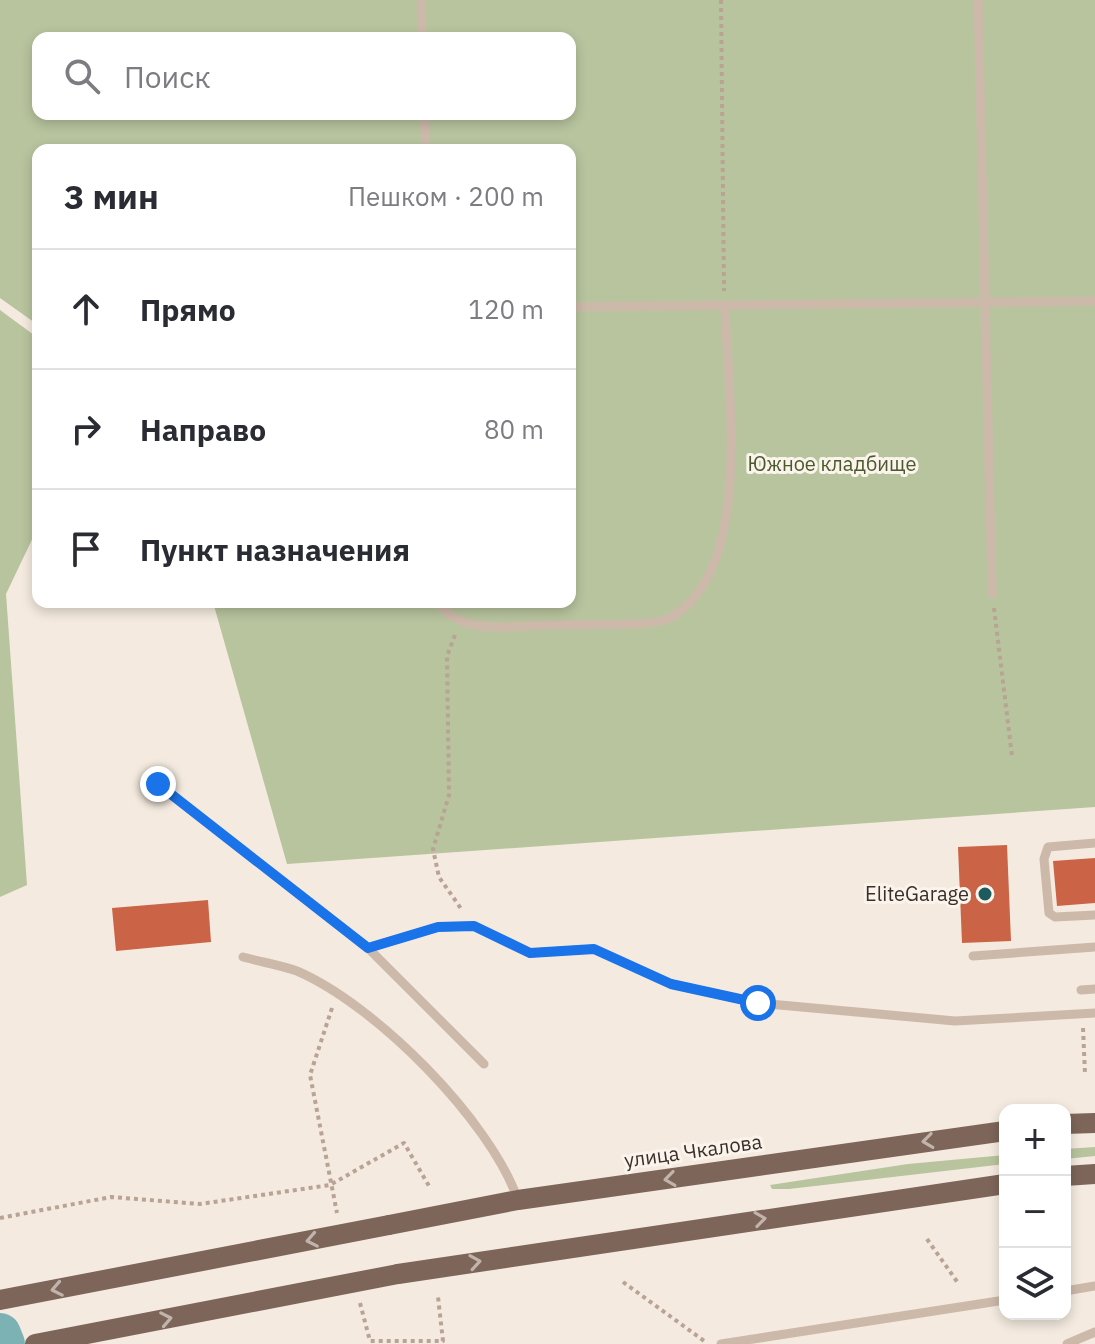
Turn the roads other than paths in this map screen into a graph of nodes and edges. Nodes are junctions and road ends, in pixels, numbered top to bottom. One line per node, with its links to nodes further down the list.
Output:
1 (421, 0): 3 (lane)
2 (978, 0): 7 (lane)
3 (422, 32)
4 (424, 120): 5 (lane)
5 (426, 144)
6 (1095, 301): 7 (lane)
7 (985, 302): 8 (lane); 10 (lane)
8 (725, 306): 9 (lane); 11 (lane)
9 (576, 307)
10 (992, 594)
11 (442, 608)
12 (158, 784): 16 (lane)
13 (1095, 843): 14 (lane)
14 (1095, 915)
15 (1095, 947): 17 (lane)
16 (368, 948): 21 (lane); 22 (lane)
17 (973, 956)
18 (243, 957): 29 (lane)
19 (1095, 989): 20 (lane)
20 (1081, 990)
21 (1095, 1013)
22 (484, 1064)
23 (1095, 1123): 24 (main road)
24 (1071, 1124)
25 (999, 1132): 29 (main road, улица Чкалова, one-way to 29)
26 (1095, 1174): 27 (main road)
27 (1071, 1176)
28 (999, 1185): 35 (main road, one-way to 28, bridge)
29 (518, 1200): 32 (main road, улица Чкалова, one-way to 32, bridge)
30 (1095, 1286): 31 (lane)
31 (1071, 1290)
32 (0, 1300)
33 (999, 1301): 36 (lane)
34 (1095, 1332): 37 (lane)
35 (35, 1344)
36 (721, 1344)
37 (1067, 1344)

